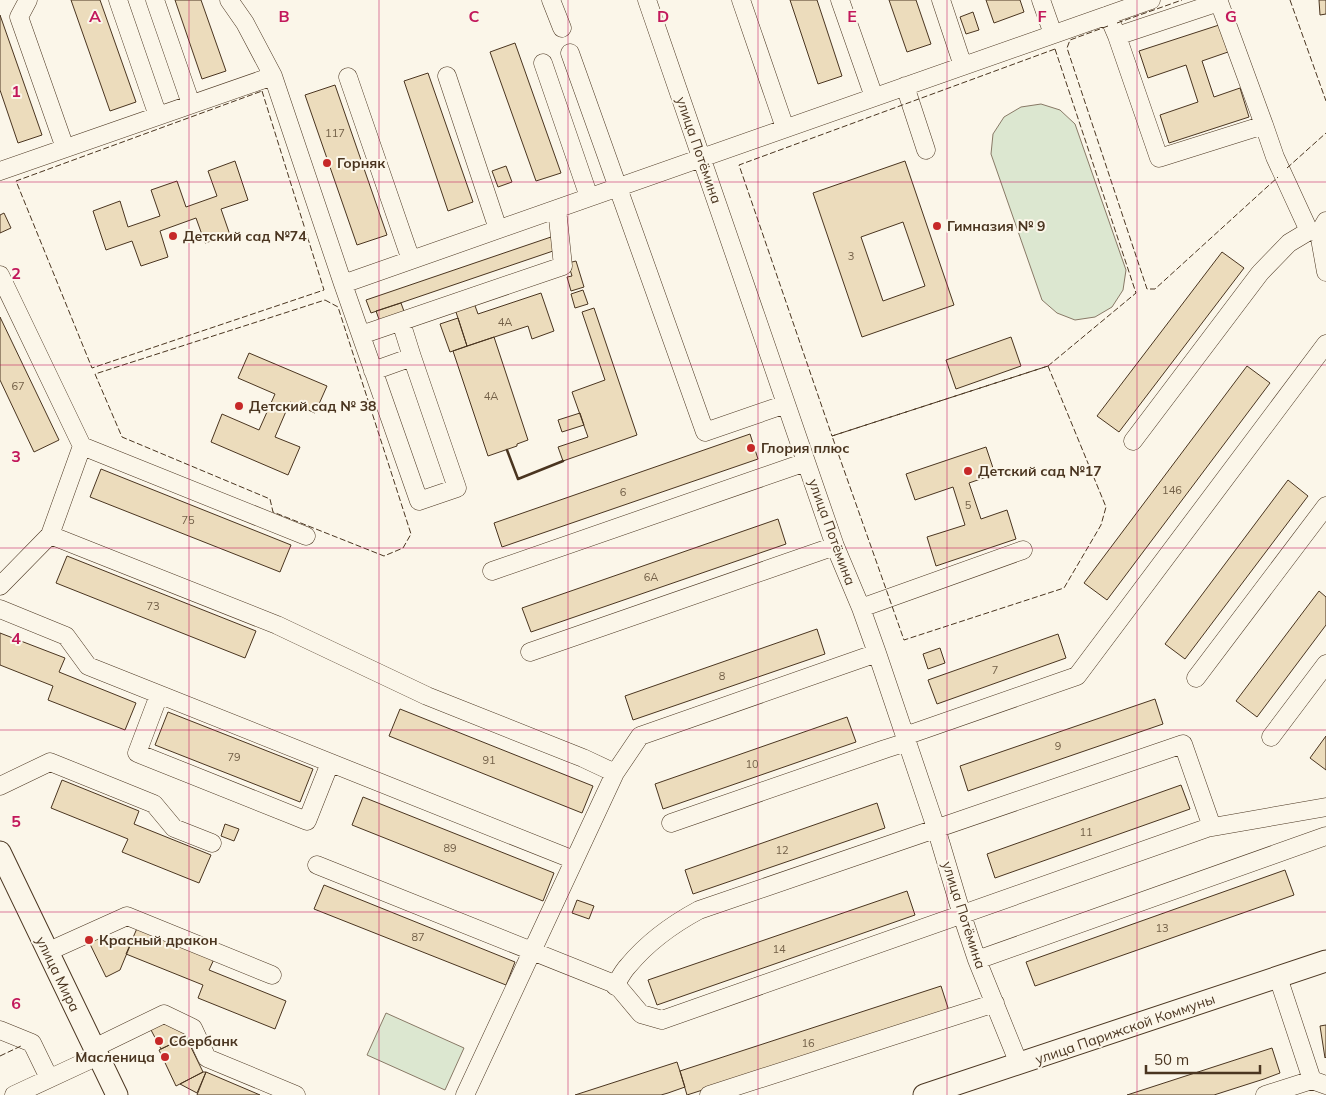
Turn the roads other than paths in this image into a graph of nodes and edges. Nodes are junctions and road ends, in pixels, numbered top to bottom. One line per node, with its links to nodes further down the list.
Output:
1 (28, 0): 28 (street)
2 (118, 0): 25 (street)
3 (155, 0): 24 (street)
4 (229, 0): 19 (street)
5 (551, 0): 13 (street)
6 (647, 0): 30 (street, улица Потёмина)
7 (741, 0): 27 (street)
8 (840, 0): 23 (street)
9 (941, 0): 18 (street)
10 (1041, 0): 14 (street)
11 (1151, 0): 12 (street)
12 (1108, 15): 14 (street); 15 (street)
13 (562, 28)
14 (1053, 34): 18 (street)
15 (1117, 36): 26 (street); 26 (street)
16 (570, 53): 32 (street)
17 (543, 63): 33 (street)
18 (963, 66): 22 (street)
19 (274, 76): 24 (street); 40 (street)
20 (447, 76): 36 (street)
21 (348, 77): 37 (street)
22 (905, 86): 23 (street); 29 (street)
23 (874, 98): 27 (street)
24 (191, 104): 25 (street)
25 (158, 116): 28 (street)
26 (1264, 125): 35 (street)
27 (785, 128): 30 (street)
28 (65, 148): 31 (street)
29 (926, 150)
30 (701, 158): 32 (street); 46 (street, улица Потёмина)
31 (0, 171)
32 (619, 187): 33 (street); 46 (street)
33 (589, 197): 34 (street)
34 (557, 209): 36 (street); 41 (street)
35 (1318, 228): 38 (street); 47 (street)
36 (498, 229): 37 (street)
37 (411, 260): 40 (street)
38 (1326, 272)
39 (0, 275): 48 (street)
40 (343, 284): 42 (street)
41 (401, 322): 42 (street); 44 (street)
42 (361, 335): 45 (street)
43 (1326, 344): 65 (street)
44 (412, 357): 45 (street); 45 (street)
45 (374, 371)
46 (786, 404): 49 (street, улица Потёмина)
47 (1132, 440)
48 (82, 446): 51 (street); 52 (street)
49 (806, 462): 53 (street, улица Потёмина); 55 (street)
50 (1326, 506): 62 (street)
51 (50, 535): 56 (street); 67 (street)
52 (306, 536)
53 (835, 546): 57 (street, улица Потёмина); 59 (street)
54 (1023, 550): 57 (street)
55 (492, 571)
56 (0, 586)
57 (861, 608): 60 (street, улица Потёмина)
58 (0, 610): 63 (street)
59 (530, 652)
60 (877, 653): 65 (street, улица Потёмина); 67 (street)
61 (1326, 664): 64 (street)
62 (1196, 678)
63 (159, 695): 66 (street); 66 (street)
64 (1271, 737)
65 (906, 739): 70 (street); 72 (street, улица Потёмина)
66 (330, 763): 76 (street)
67 (615, 773): 76 (street)
68 (0, 786): 74 (street)
69 (1326, 808): 71 (street)
70 (671, 823)
71 (1212, 827): 72 (street); 78 (street)
72 (936, 828): 78 (street, улица Потёмина); 85 (street)
73 (1326, 836): 81 (street)
74 (212, 843)
75 (0, 852): 80 (main road, улица Мира)
76 (574, 860): 79 (street)
77 (317, 865): 79 (street)
78 (962, 915): 81 (street, улица Потёмина); 85 (street)
79 (532, 951): 85 (street); 95 (street)
80 (47, 952): 83 (street); 88 (main road, улица Мира)
81 (977, 960): 86 (street, улица Потёмина)
82 (1326, 961): 84 (main road, улица Парижской Коммуны)
83 (272, 975)
84 (1278, 977): 89 (main road, улица Парижской Коммуны); 91 (street)
85 (615, 986)
86 (995, 1003): 89 (street, улица Потёмина); 96 (street)
87 (0, 1030): 90 (street)
88 (96, 1052): 90 (street); 93 (main road, улица Мира); 94 (street)
89 (1019, 1064): 97 (main road, улица Парижской Коммуны)
90 (49, 1078): 92 (street)
91 (1319, 1082): 98 (street)
92 (14, 1095)
93 (117, 1095)
94 (296, 1095)
95 (465, 1095)
96 (709, 1095)
97 (924, 1095)
98 (1265, 1095)

